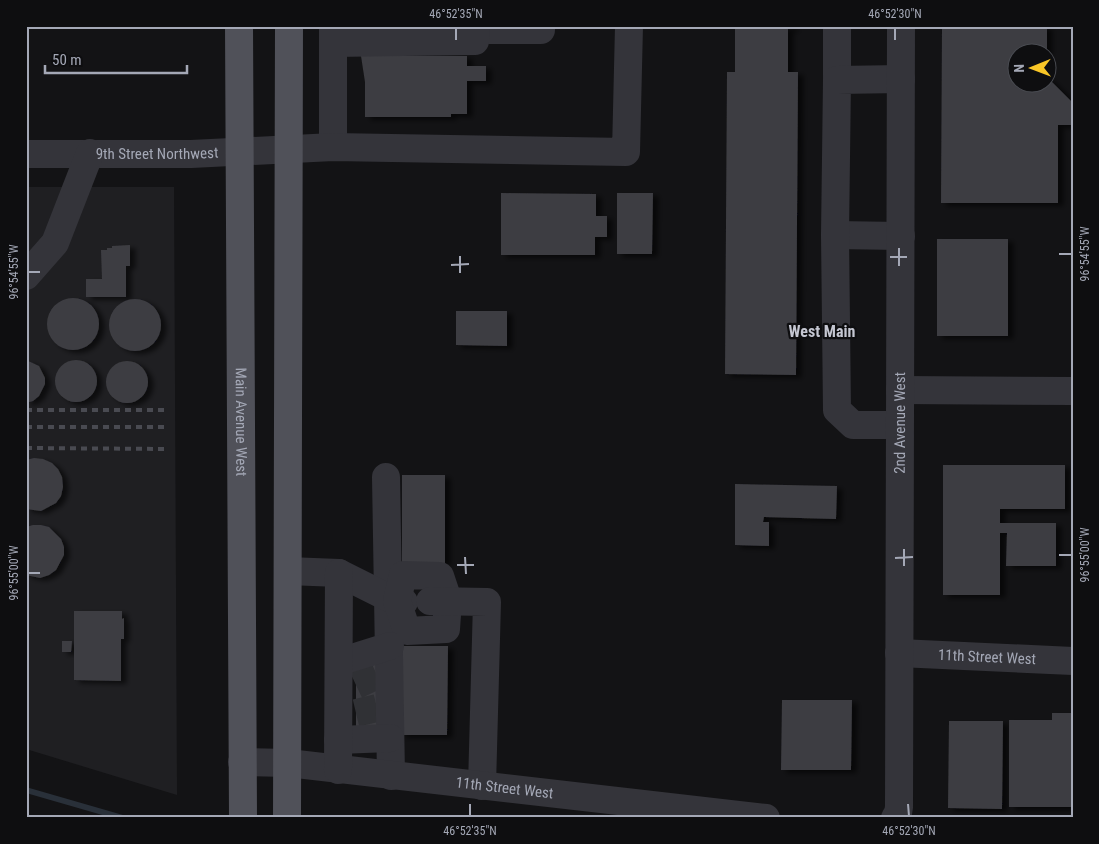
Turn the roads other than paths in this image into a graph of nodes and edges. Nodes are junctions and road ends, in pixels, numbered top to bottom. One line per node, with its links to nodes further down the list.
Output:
1 (239, 26): 13 (main road, Main Avenue West)
2 (289, 26): 12 (main road)
3 (541, 26): 7 (street)
4 (629, 26): 11 (street, 9th Street Northwest)
5 (837, 26): 9 (street)
6 (901, 26): 10 (street, 2nd Avenue West)
7 (476, 28): 8 (street)
8 (333, 34): 11 (street)
9 (837, 80): 10 (street); 16 (street)
10 (901, 80): 17 (street, 2nd Avenue West)
11 (333, 146): 12 (street, 9th Street Northwest)
12 (288, 150): 13 (street, 9th Street Northwest); 23 (main road)
13 (240, 152): 14 (street, 9th Street Northwest); 31 (main road, Main Avenue West)
14 (90, 153): 15 (street, 9th Street Northwest); 18 (street)
15 (26, 154)
16 (835, 235): 17 (street); 21 (street)
17 (901, 236): 19 (street, 2nd Avenue West)
18 (26, 276)
19 (900, 390): 20 (street); 21 (street, 2nd Avenue West)
20 (1073, 391)
21 (900, 425): 26 (street, 2nd Avenue West)
22 (386, 478): 25 (street)
23 (288, 571): 24 (street); 32 (main road)
24 (338, 573): 25 (street); 28 (street)
25 (414, 601): 29 (street); 35 (street)
26 (899, 654): 27 (street, 11th Street West); 36 (street, 2nd Avenue West)
27 (1072, 655)
28 (338, 662): 29 (street); 29 (street)
29 (365, 695): 30 (street); 30 (street); 33 (street)
30 (390, 738): 34 (street)
31 (242, 762): 32 (street, 11th Street West); 37 (main road, Main Avenue West)
32 (288, 763): 33 (street, 11th Street West); 38 (main road)
33 (338, 770): 34 (street, 11th Street West)
34 (391, 776): 35 (street, 11th Street West)
35 (482, 786): 39 (street, 11th Street West)
36 (900, 816)
37 (243, 818)
38 (288, 818)
39 (766, 818)

